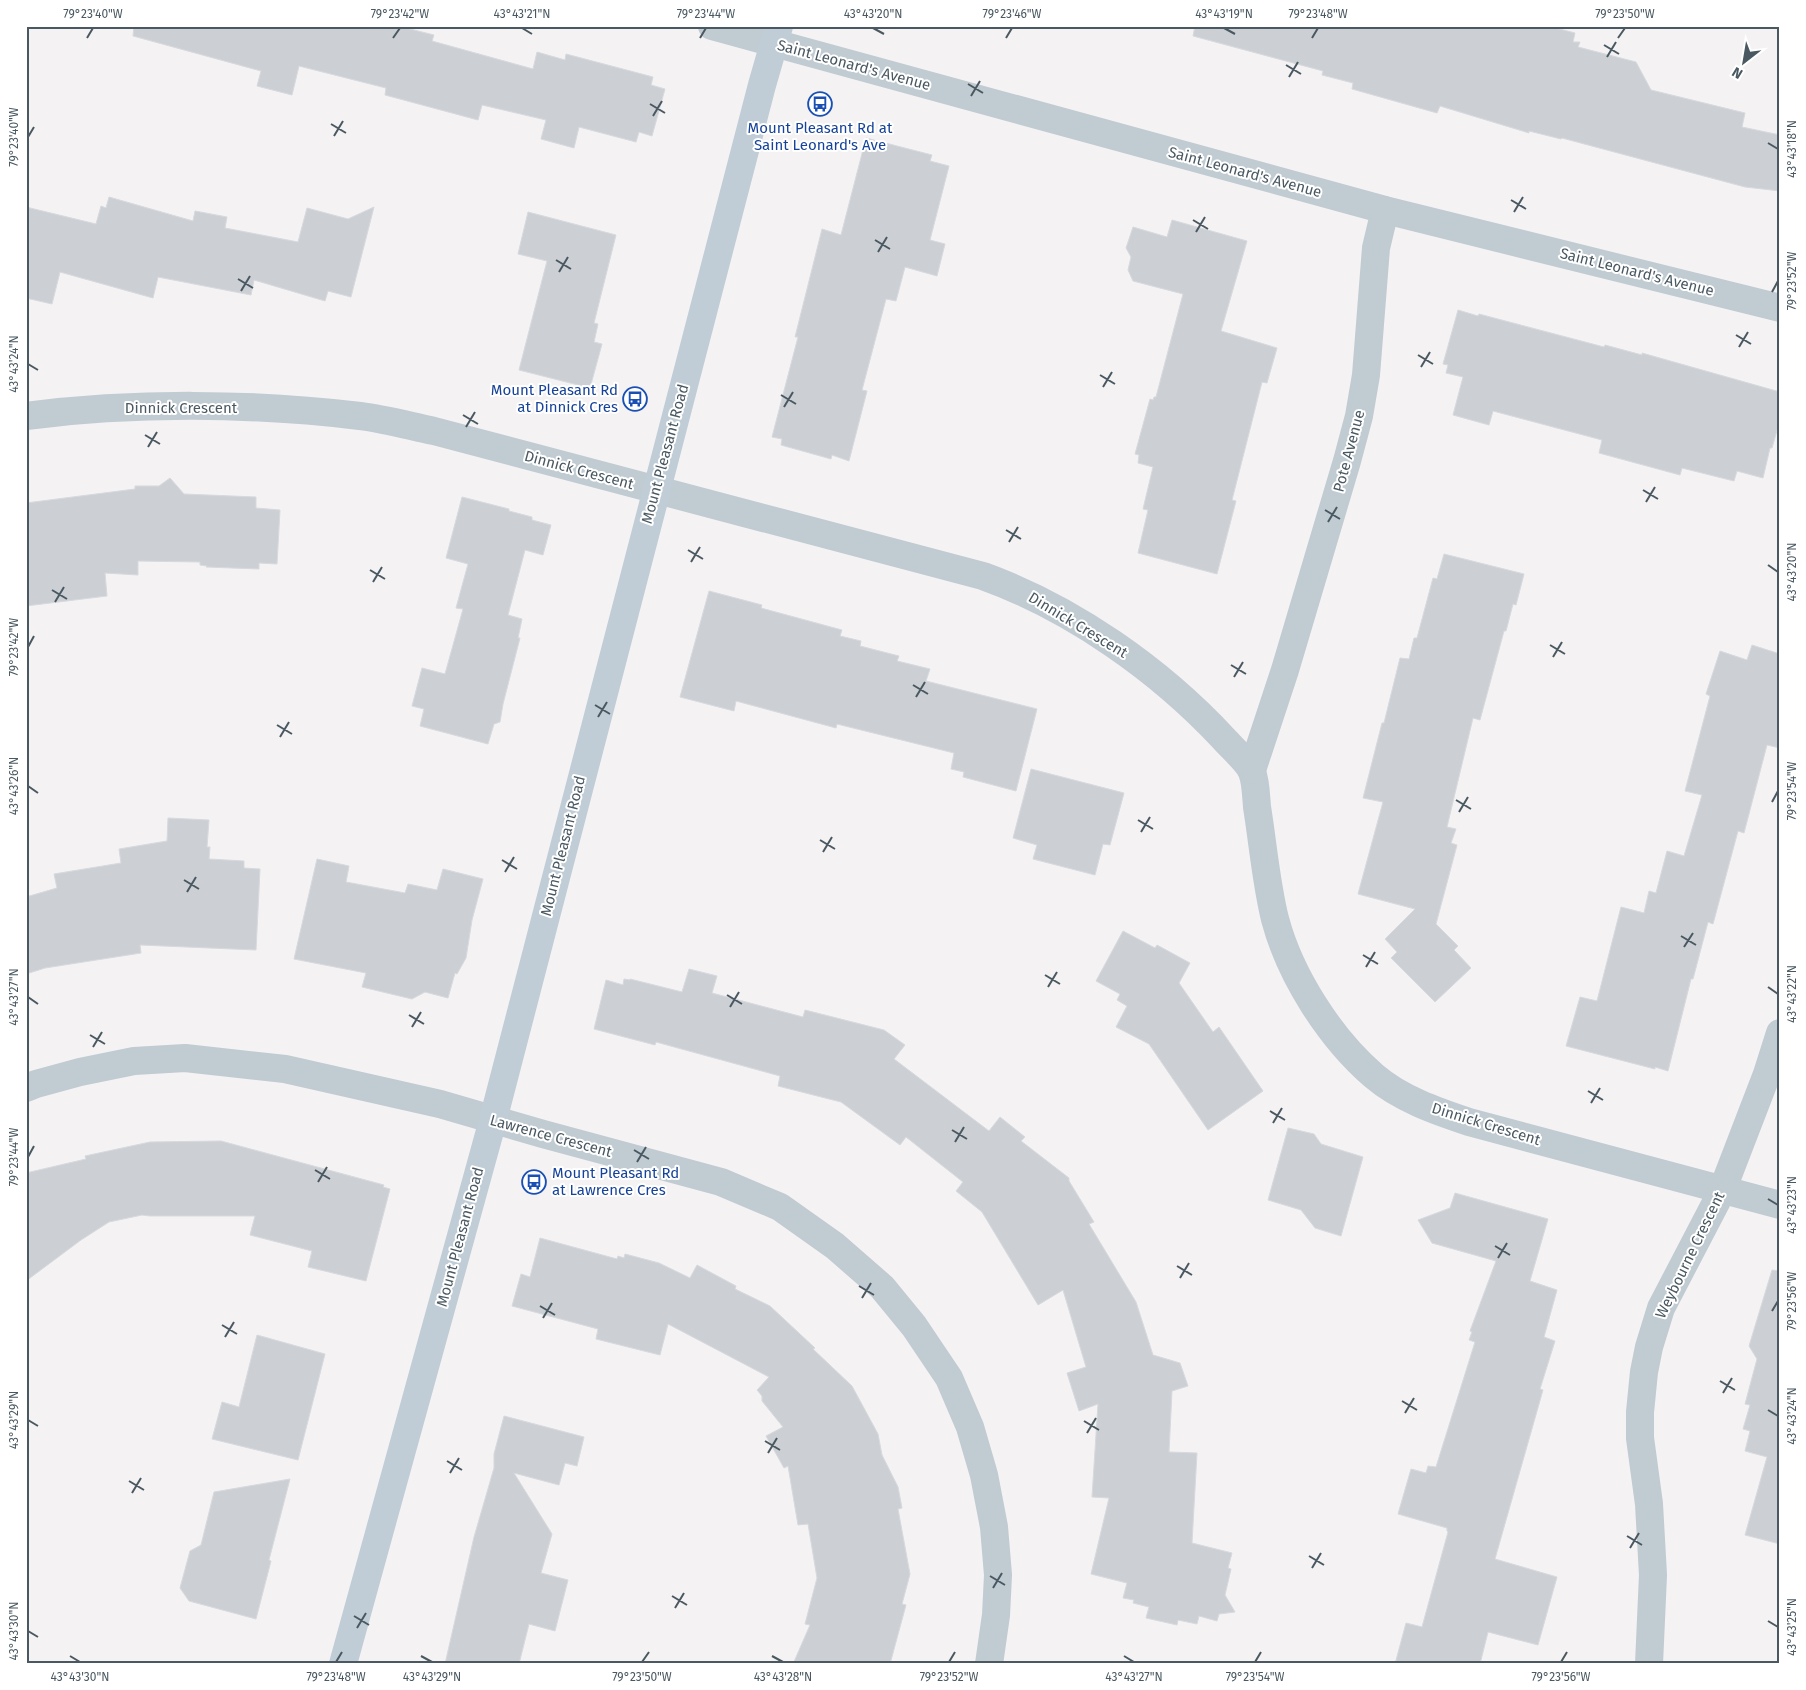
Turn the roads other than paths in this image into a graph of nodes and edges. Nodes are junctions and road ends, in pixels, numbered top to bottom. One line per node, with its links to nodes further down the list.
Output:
1 (712, 26): 2 (street, Saint Leonard's Avenue)
2 (776, 35): 3 (street, Saint Leonard's Avenue); 6 (main road, Mount Pleasant Road)
3 (1385, 210): 4 (street, Saint Leonard's Avenue); 7 (street, Pote Avenue)
4 (1780, 308)
5 (26, 416): 6 (street, Dinnick Crescent)
6 (655, 489): 7 (street, Dinnick Crescent); 10 (main road, Mount Pleasant Road)
7 (1252, 770): 11 (street, Dinnick Crescent)
8 (1780, 1033): 11 (street, Weybourne Crescent)
9 (26, 1088): 10 (street, Lawrence Crescent)
10 (493, 1120): 13 (main road, Mount Pleasant Road); 14 (street, Lawrence Crescent)
11 (1722, 1191): 12 (street, Dinnick Crescent); 15 (street, Weybourne Crescent)
12 (1780, 1206)
13 (343, 1664)
14 (989, 1664)
15 (1649, 1664)

